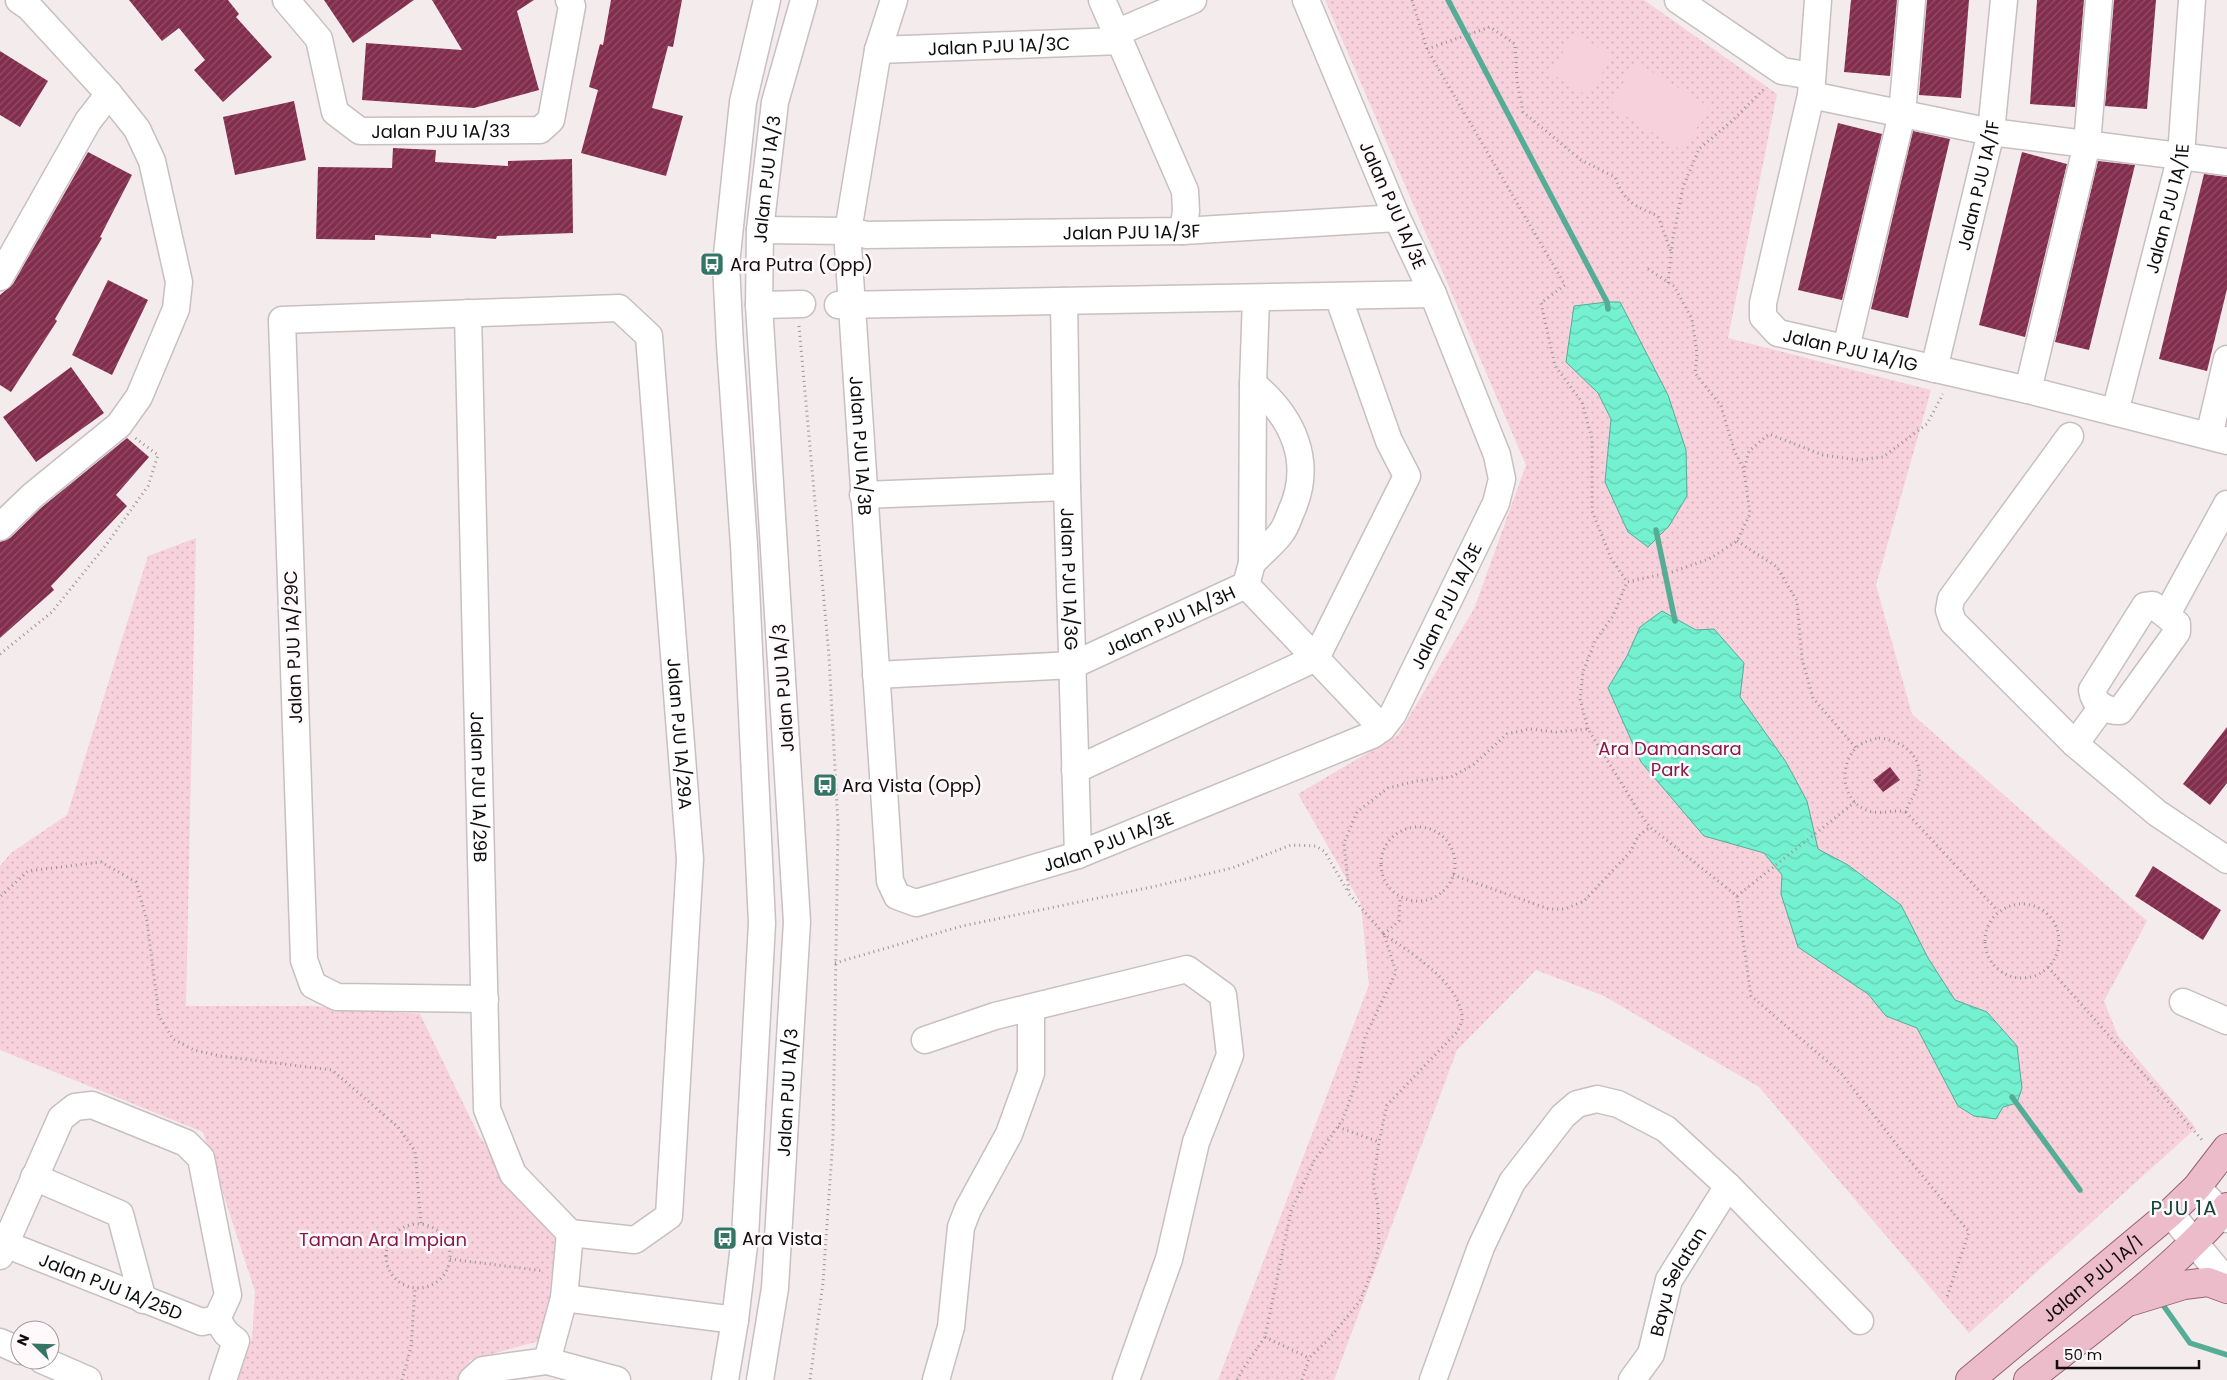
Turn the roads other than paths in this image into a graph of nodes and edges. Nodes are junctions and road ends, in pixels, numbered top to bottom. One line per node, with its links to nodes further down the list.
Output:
1 (7, 0): 17 (street)
2 (19, 0): 21 (street)
3 (286, 0): 4 (street, Jalan PJU 1A/33)
4 (569, 0)
5 (767, 0): 84 (street, Jalan PJU 1A/3)
6 (804, 0): 29 (street, Jalan PJU 1A/3)
7 (894, 0): 19 (street, Jalan PJU 1A/3B)
8 (1102, 0): 18 (street)
9 (1193, 0): 18 (street)
10 (1306, 0): 27 (street, Jalan PJU 1A/3E)
11 (1678, 0): 20 (street)
12 (1818, 0): 20 (street, Jalan PJU 1A/1G)
13 (1912, 0): 22 (street)
14 (2004, 0): 23 (street, Jalan PJU 1A/1F)
15 (2099, 0): 24 (street)
16 (2192, 0): 25 (street, Jalan PJU 1A/1E)
17 (0, 2)
18 (1118, 37): 19 (street, Jalan PJU 1A/3C); 28 (street)
19 (878, 50): 30 (street, Jalan PJU 1A/3B)
20 (1811, 85): 22 (street); 40 (street, Jalan PJU 1A/1G)
21 (109, 94): 31 (street); 51 (street)
22 (1902, 114): 23 (street); 40 (street)
23 (1991, 132): 24 (street); 42 (street, Jalan PJU 1A/1F)
24 (2088, 144): 25 (street); 44 (street)
25 (2181, 156): 26 (street); 45 (street, Jalan PJU 1A/1E)
26 (2227, 162)
27 (1397, 218): 28 (street, Jalan PJU 1A/3F); 32 (street, Jalan PJU 1A/3E)
28 (1183, 231): 30 (street, Jalan PJU 1A/3F)
29 (760, 238): 30 (street, Jalan PJU 1A/3F); 37 (street, Jalan PJU 1A/3)
30 (854, 238): 38 (street, Jalan PJU 1A/3B)
31 (0, 277)
32 (1433, 294): 33 (street); 58 (street, Jalan PJU 1A/3E)
33 (1338, 296): 34 (street); 54 (street)
34 (1256, 298): 35 (street); 43 (street)
35 (1064, 301): 38 (street); 48 (street, Jalan PJU 1A/3G)
36 (800, 304): 37 (street)
37 (759, 305): 93 (street, Jalan PJU 1A/3)
38 (846, 305): 49 (street, Jalan PJU 1A/3B)
39 (468, 313): 64 (street, Jalan PJU 1A/29B); 64 (street, Jalan PJU 1A/29C); 75 (street, Jalan PJU 1A/29A)
40 (1846, 348): 42 (street, Jalan PJU 1A/1G)
41 (2227, 359): 47 (street)
42 (1944, 371): 44 (street, Jalan PJU 1A/1G)
43 (1253, 384): 52 (street); 52 (street, Jalan PJU 1A/3H)
44 (2028, 390): 45 (street, Jalan PJU 1A/1G)
45 (2115, 412): 47 (street, Jalan PJU 1A/1G)
46 (2070, 436): 59 (street)
47 (2218, 439)
48 (1066, 487): 49 (street); 55 (street, Jalan PJU 1A/3G)
49 (863, 495): 56 (street, Jalan PJU 1A/3B)
50 (2227, 504): 53 (street)
51 (0, 526)
52 (1249, 574): 54 (street); 55 (street, Jalan PJU 1A/3H)
53 (2166, 614): 57 (street); 57 (street)
54 (1316, 658): 58 (street); 60 (street)
55 (1073, 665): 56 (street); 60 (street, Jalan PJU 1A/3G)
56 (876, 675): 63 (street, Jalan PJU 1A/3B)
57 (2102, 707): 59 (street)
58 (1382, 728): 61 (street, Jalan PJU 1A/3E)
59 (2075, 744): 62 (street)
60 (1075, 770): 61 (street, Jalan PJU 1A/3G)
61 (1078, 855): 63 (street, Jalan PJU 1A/3E)
62 (2227, 860)
63 (897, 896)
64 (484, 999): 75 (street, Jalan PJU 1A/29B)
65 (2183, 1002): 67 (street)
66 (1031, 1008): 68 (street); 94 (street); 95 (street)
67 (2227, 1021)
68 (924, 1040)
69 (2223, 1153): 72 (main road, Jalan PJU 1A/1)
70 (34, 1177): 77 (street); 81 (street); 83 (street)
71 (1728, 1186): 85 (street); 96 (street); 97 (street, Bayu Selatan)
72 (2197, 1187): 73 (main road, Jalan PJU 1A/1); 74 (street)
73 (2170, 1213): 76 (street); 98 (main road, Jalan PJU 1A/1)
74 (2225, 1213): 76 (main road)
75 (570, 1233): 79 (street)
76 (2195, 1241): 78 (street); 82 (main road)
77 (3, 1250): 81 (street, Jalan PJU 1A/25D)
78 (2227, 1282)
79 (565, 1286): 84 (street); 86 (street)
80 (2227, 1289): 82 (main road)
81 (143, 1300): 83 (street, Jalan PJU 1A/25D)
82 (2125, 1303): 99 (main road)
83 (217, 1318): 89 (street)
84 (735, 1320): 92 (street, Jalan PJU 1A/3)
85 (1860, 1321)
86 (547, 1361): 90 (street); 91 (street)
87 (60, 1368): 88 (street)
88 (88, 1380)
89 (223, 1380)
90 (472, 1380)
91 (617, 1380)
92 (725, 1380)
93 (760, 1380)
94 (936, 1380)
95 (1126, 1380)
96 (1433, 1380)
97 (1632, 1380)
98 (1970, 1380)
99 (2028, 1380)

